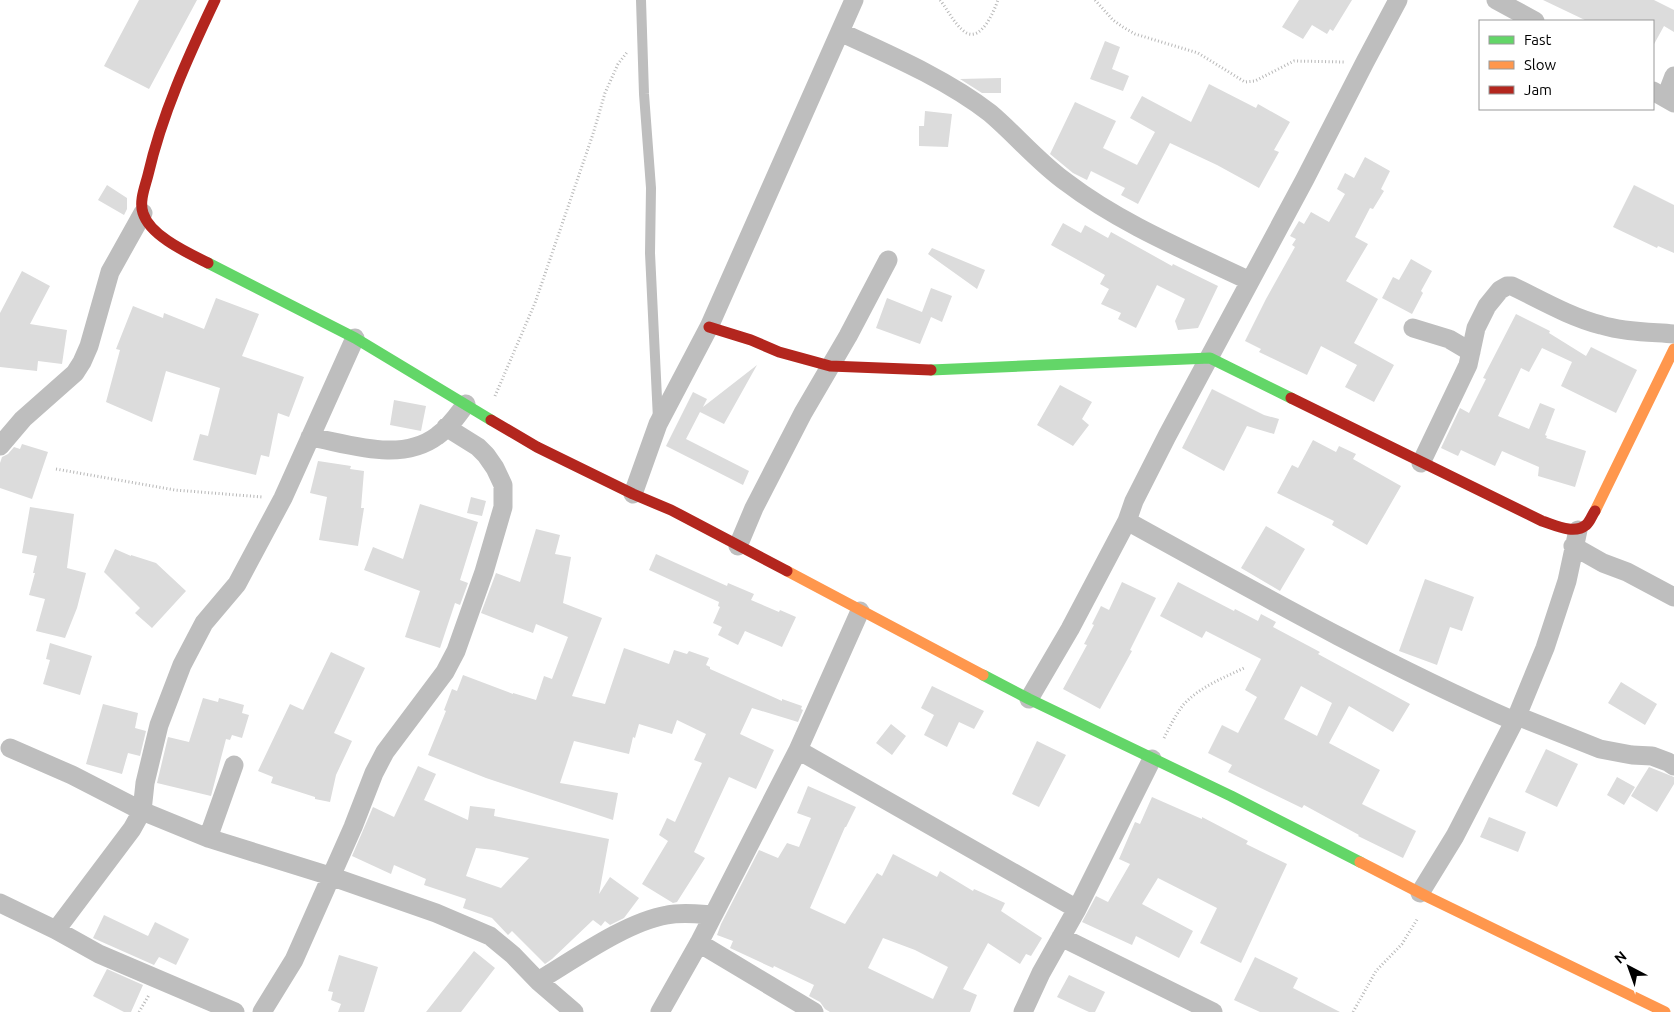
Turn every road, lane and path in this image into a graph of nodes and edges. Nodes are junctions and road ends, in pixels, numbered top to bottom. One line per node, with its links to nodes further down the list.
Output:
1 (215, 0): 15 (street)
2 (641, 0): 11 (lane)
3 (854, 0): 10 (street)
4 (940, 0): 5 (path)
5 (998, 0)
6 (1398, 0): 12 (street)
7 (1496, 0): 9 (street)
8 (1098, 1): 12 (path)
9 (1533, 20)
10 (840, 32): 17 (street); 18 (street)
11 (642, 36): 27 (path); 28 (lane)
12 (1364, 62): 17 (street)
13 (1674, 76): 14 (street)
14 (1664, 97)
15 (143, 213): 21 (street); 31 (street)
16 (888, 260): 25 (street)
17 (1250, 281): 24 (street)
18 (709, 327): 25 (street); 28 (street)
19 (1413, 328): 23 (street)
20 (1674, 334): 23 (street)
21 (355, 338): 26 (street); 30 (street)
22 (1674, 349): 37 (street)
23 (1471, 352): 32 (street)
24 (1210, 358): 25 (street); 32 (street); 36 (street)
25 (830, 366): 38 (street)
26 (466, 404): 27 (street); 29 (street)
27 (486, 416): 34 (street)
28 (658, 424): 34 (street)
29 (446, 427): 30 (street); 51 (street)
30 (310, 436): 35 (street)
31 (0, 446)
32 (1421, 463): 37 (street)
33 (56, 469): 35 (path)
34 (633, 494): 38 (street)
35 (283, 498): 49 (street)
36 (1127, 521): 42 (street); 43 (street)
37 (1575, 538): 39 (street); 43 (street)
38 (738, 546): 40 (street)
39 (1674, 598)
40 (860, 611): 42 (street); 45 (street)
41 (1244, 668): 46 (path)
42 (1029, 699): 46 (street)
43 (1515, 718): 48 (street); 52 (street)
44 (10, 748): 49 (street)
45 (798, 750): 54 (street); 55 (street)
46 (1152, 759): 52 (street); 54 (street)
47 (234, 765): 50 (street)
48 (1674, 766)
49 (142, 811): 50 (street); 56 (street)
50 (208, 838): 51 (street)
51 (330, 876): 59 (street); 61 (street)
52 (1425, 895): 67 (path); 68 (street)
53 (0, 904): 56 (street)
54 (1077, 909): 57 (street)
55 (713, 915): 58 (street); 59 (street)
56 (56, 930): 60 (street)
57 (1061, 937): 65 (street); 66 (street)
58 (699, 943): 63 (street); 64 (street)
59 (538, 980): 62 (street)
60 (235, 1012)
61 (262, 1012)
62 (574, 1012)
63 (660, 1012)
64 (814, 1012)
65 (1023, 1012)
66 (1213, 1012)
67 (1353, 1012)
68 (1665, 1012)

